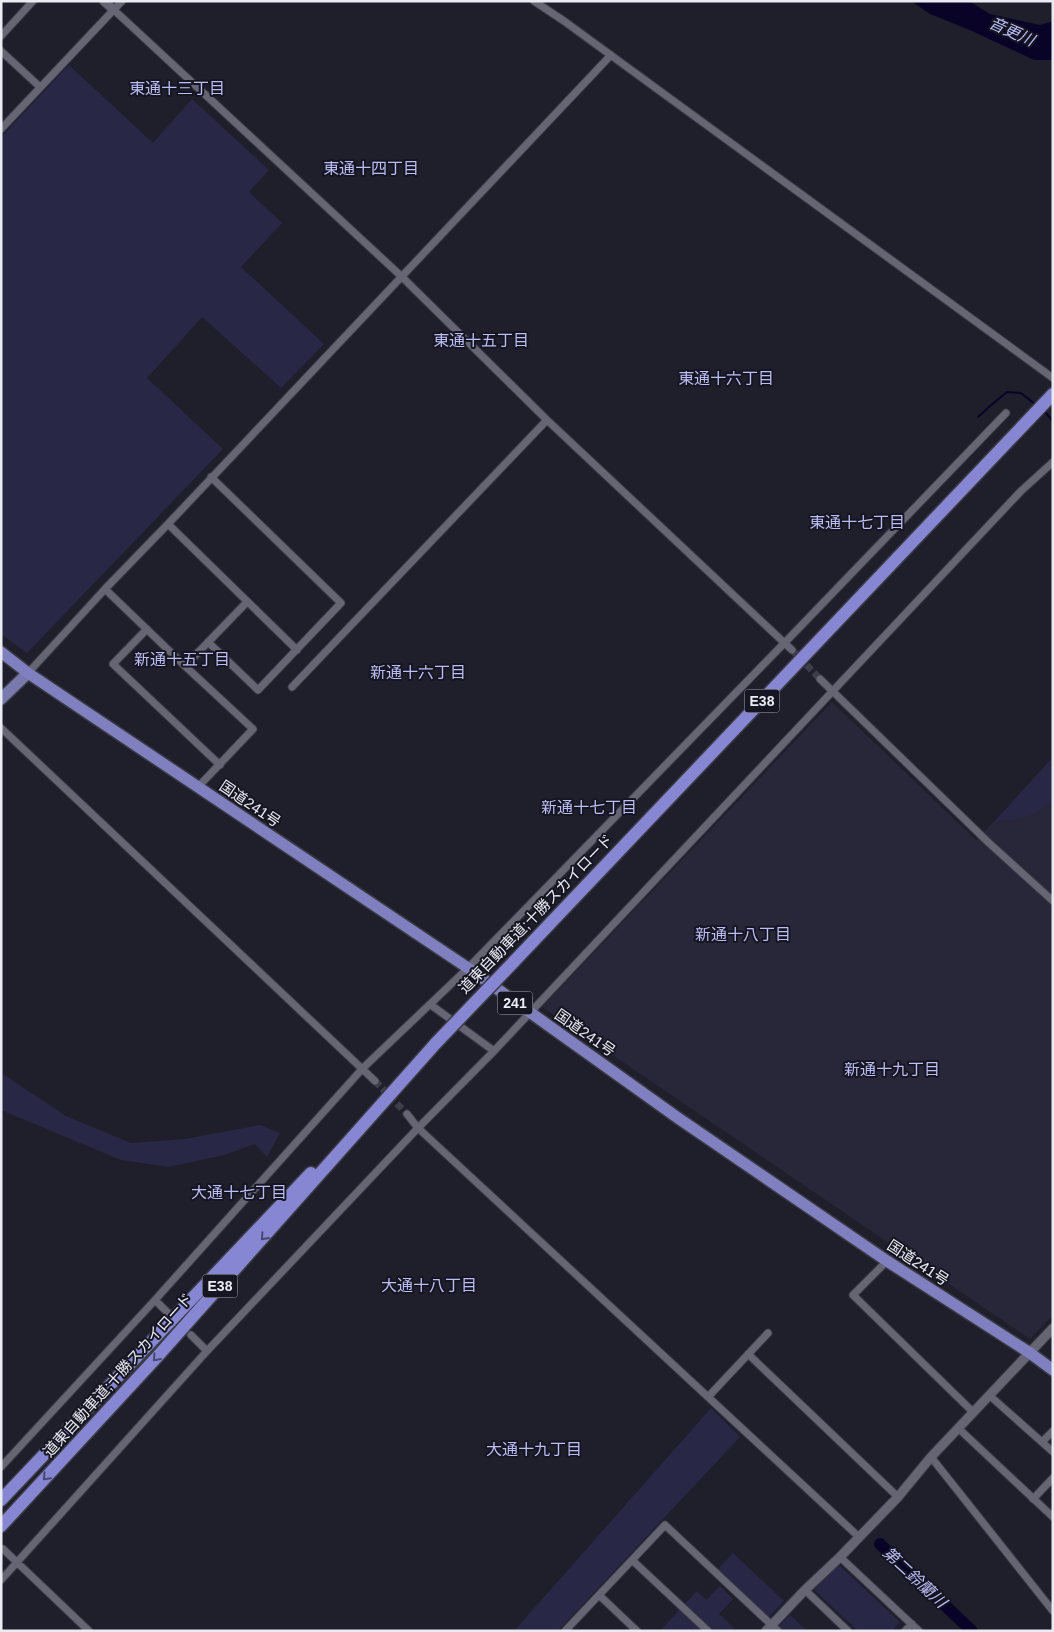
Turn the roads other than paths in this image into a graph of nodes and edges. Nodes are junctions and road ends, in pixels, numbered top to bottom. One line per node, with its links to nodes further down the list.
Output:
1 (33, 1): 6 (street)
2 (104, 1): 5 (street)
3 (122, 1): 5 (street)
4 (534, 1): 8 (street)
5 (114, 10): 9 (street); 11 (street)
6 (1, 36)
7 (2, 52): 9 (street)
8 (610, 55): 11 (street); 12 (street)
9 (40, 88): 10 (street)
10 (1, 129)
11 (401, 276): 15 (street); 17 (street)
12 (1053, 378)
13 (1053, 394): 40 (highway, 道東自動車道;十勝スカイロード / E38, bridge)
14 (1006, 413): 23 (street)
15 (547, 420): 23 (street); 30 (street)
16 (1053, 462): 31 (street)
17 (211, 477): 18 (street); 24 (street)
18 (168, 524): 19 (street); 20 (street)
19 (105, 588): 21 (street); 28 (street)
20 (246, 602): 22 (street); 24 (street)
21 (147, 629): 27 (street); 34 (street)
22 (208, 642): 24 (street); 27 (street)
23 (784, 643): 25 (street); 37 (street)
24 (297, 650)
25 (792, 650)
26 (1, 652): 28 (highway, 国道241号 / 241)
27 (185, 666): 34 (street)
28 (28, 673): 32 (main road); 35 (highway, 国道241号 / 241)
29 (820, 679): 31 (street)
30 (292, 687)
31 (832, 692): 36 (street); 39 (street)
32 (1, 699)
33 (1, 728): 42 (street)
34 (220, 765): 35 (street)
35 (198, 787): 37 (highway, 国道241号 / 241)
36 (1053, 902)
37 (468, 968): 38 (street); 39 (highway, 国道241号 / 241)
38 (430, 1005): 41 (street); 42 (street)
39 (529, 1013): 41 (street); 46 (highway, 国道241号 / 241)
40 (436, 1043): 68 (highway, 道東自動車道;十勝スカイロード / E38); 70 (highway, 道東自動車道;十勝スカイロード / E38, one-way to 70)
41 (494, 1051): 45 (street)
42 (363, 1068): 43 (street); 47 (street)
43 (376, 1081)
44 (407, 1114): 45 (street)
45 (418, 1128): 52 (street); 57 (street)
46 (887, 1261): 53 (highway, 国道241号 / 241); 58 (street)
47 (155, 1300): 48 (street); 64 (street)
48 (168, 1313)
49 (1053, 1328): 53 (street)
50 (768, 1333): 54 (street)
51 (191, 1335): 52 (street)
52 (207, 1350): 75 (street)
53 (1030, 1353): 55 (highway, 国道241号 / 241); 56 (street)
54 (748, 1354): 57 (street); 66 (street)
55 (1053, 1370)
56 (989, 1395): 58 (street); 61 (street)
57 (708, 1397): 71 (street)
58 (973, 1412): 59 (street)
59 (958, 1428): 63 (street); 67 (street)
60 (1053, 1431): 61 (street)
61 (1042, 1442): 62 (street)
62 (1053, 1452)
63 (931, 1457): 66 (street); 79 (street)
64 (1, 1467)
65 (1053, 1478): 67 (street)
66 (898, 1497): 71 (street)
67 (1033, 1499): 69 (street)
68 (1, 1500)
69 (1053, 1517)
70 (1, 1526)
71 (859, 1537): 73 (street)
72 (3, 1549): 75 (street)
73 (840, 1557): 77 (street); 80 (street)
74 (632, 1560): 78 (street); 81 (street); 85 (street)
75 (18, 1563): 76 (street); 82 (street)
76 (1, 1580)
77 (805, 1590): 81 (street); 86 (street)
78 (599, 1595): 83 (street); 84 (street)
79 (1053, 1611)
80 (912, 1624): 87 (street); 88 (street)
81 (772, 1629)
82 (90, 1631)
83 (565, 1631)
84 (637, 1631)
85 (708, 1631)
86 (848, 1631)
87 (905, 1631)
88 (919, 1631)

